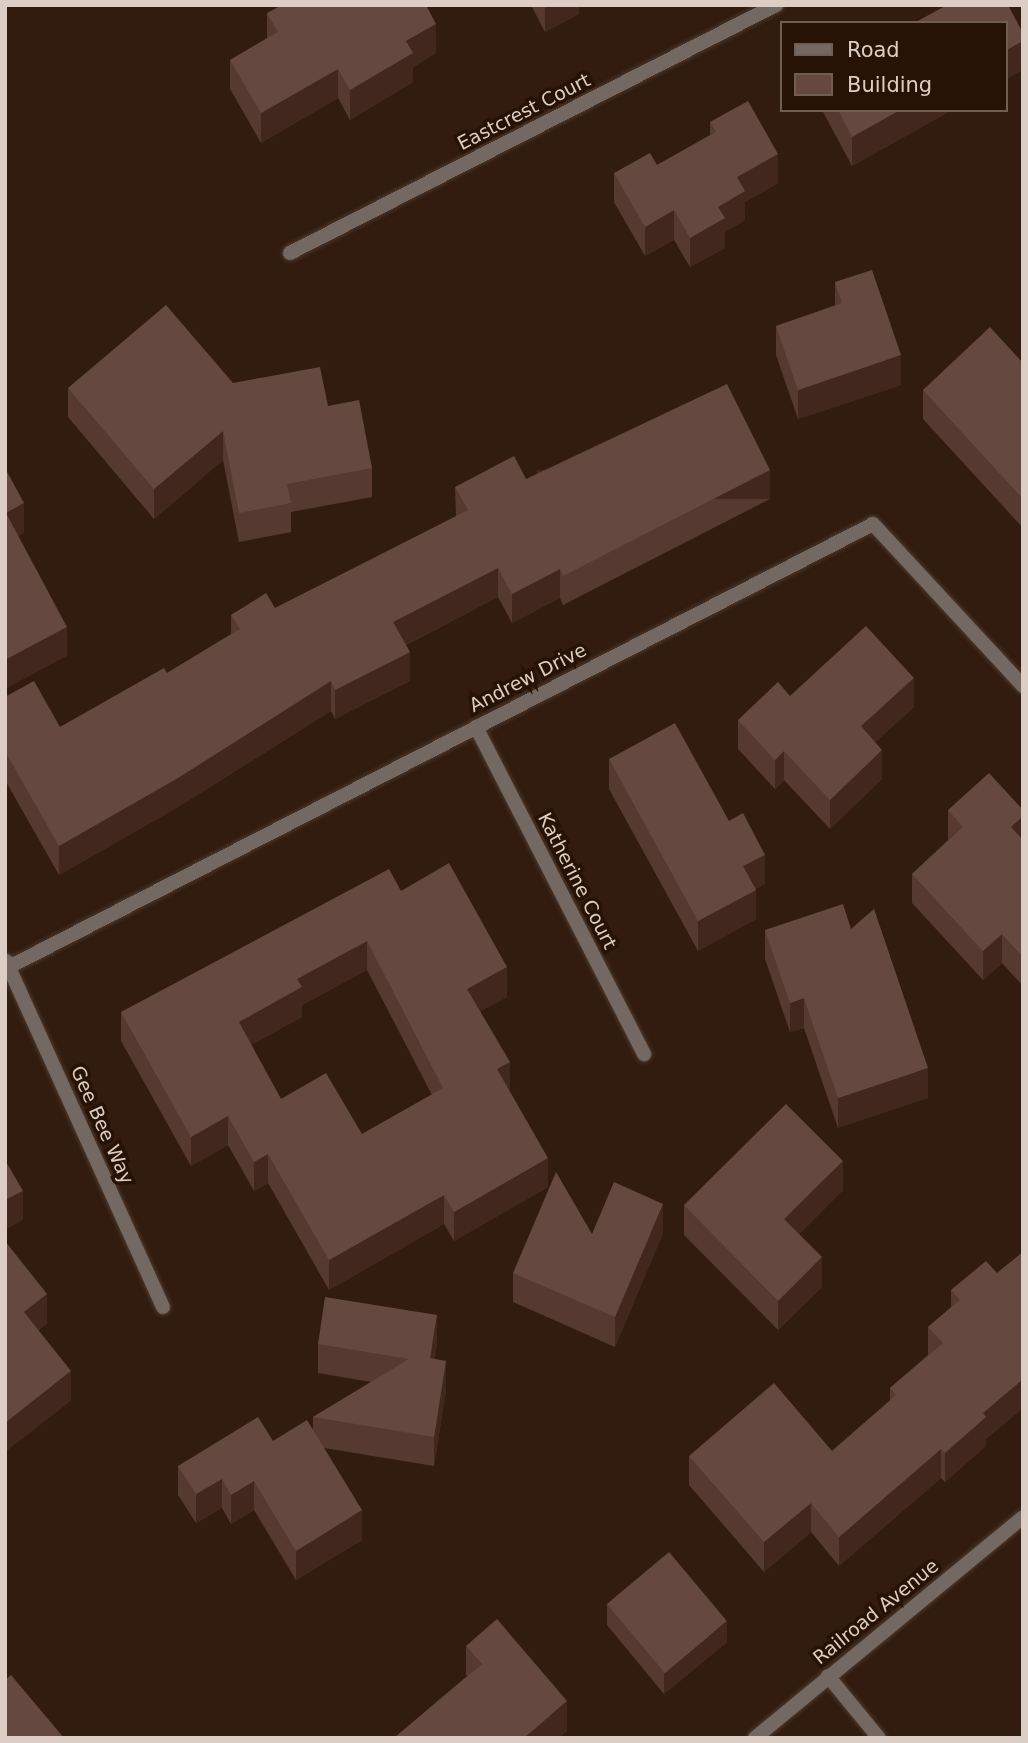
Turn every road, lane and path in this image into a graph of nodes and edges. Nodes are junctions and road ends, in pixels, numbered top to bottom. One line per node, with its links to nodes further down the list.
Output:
1 (776, 5): 2 (street, Eastcrest Court)
2 (290, 253)
3 (1023, 686): 4 (street, Andrew Drive)
4 (476, 727): 5 (street, Andrew Drive); 6 (street, Katherine Court)
5 (7, 965): 7 (street, Gee Bee Way)
6 (644, 1054)
7 (163, 1307)
8 (1023, 1517): 9 (street, Railroad Avenue)
9 (828, 1676): 10 (street, Railroad Avenue); 11 (street)
10 (755, 1738)
11 (879, 1738)

